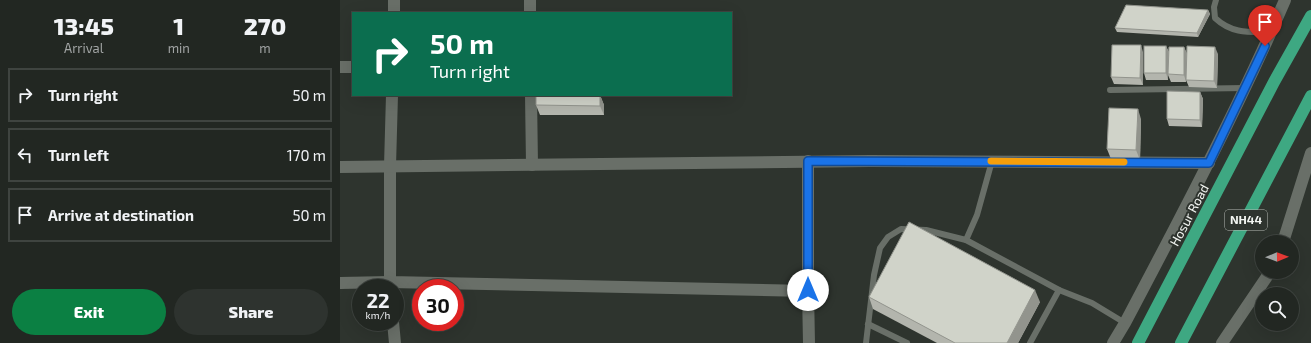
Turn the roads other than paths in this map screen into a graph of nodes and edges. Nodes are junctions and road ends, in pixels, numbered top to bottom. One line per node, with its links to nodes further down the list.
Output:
1 (394, 0): 5 (street)
2 (530, 0): 6 (street)
3 (1216, 0): 8 (lane)
4 (1285, 0): 8 (street)
5 (394, 12)
6 (530, 12)
7 (1311, 16): 41 (highway, Hosur Road / NH44)
8 (1271, 32): 11 (street)
9 (340, 67): 10 (street)
10 (352, 67)
11 (1245, 88): 12 (lane); 19 (street)
12 (1110, 90)
13 (392, 96): 21 (street)
14 (531, 96): 20 (street)
15 (1311, 96): 42 (highway, NH44)
16 (1311, 153): 23 (street)
17 (808, 161): 18 (street); 20 (street); 30 (street)
18 (992, 162): 19 (street); 24 (lane)
19 (1209, 163): 32 (street)
20 (532, 165): 21 (street)
21 (390, 166): 22 (street); 25 (street)
22 (340, 167)
23 (1285, 235)
24 (966, 240): 31 (lane); 33 (lane)
25 (390, 279)
26 (1265, 279): 43 (street)
27 (340, 283): 28 (street)
28 (352, 283)
29 (404, 285): 30 (street)
30 (808, 290): 36 (street)
31 (1059, 290): 32 (lane); 39 (lane)
32 (1125, 323): 40 (street)
33 (868, 324): 37 (lane); 38 (lane)
34 (394, 331): 35 (street)
35 (395, 343)
36 (809, 343)
37 (866, 343)
38 (906, 343)
39 (1030, 343)
40 (1113, 343)
41 (1138, 343)
42 (1181, 343)
43 (1222, 343)

